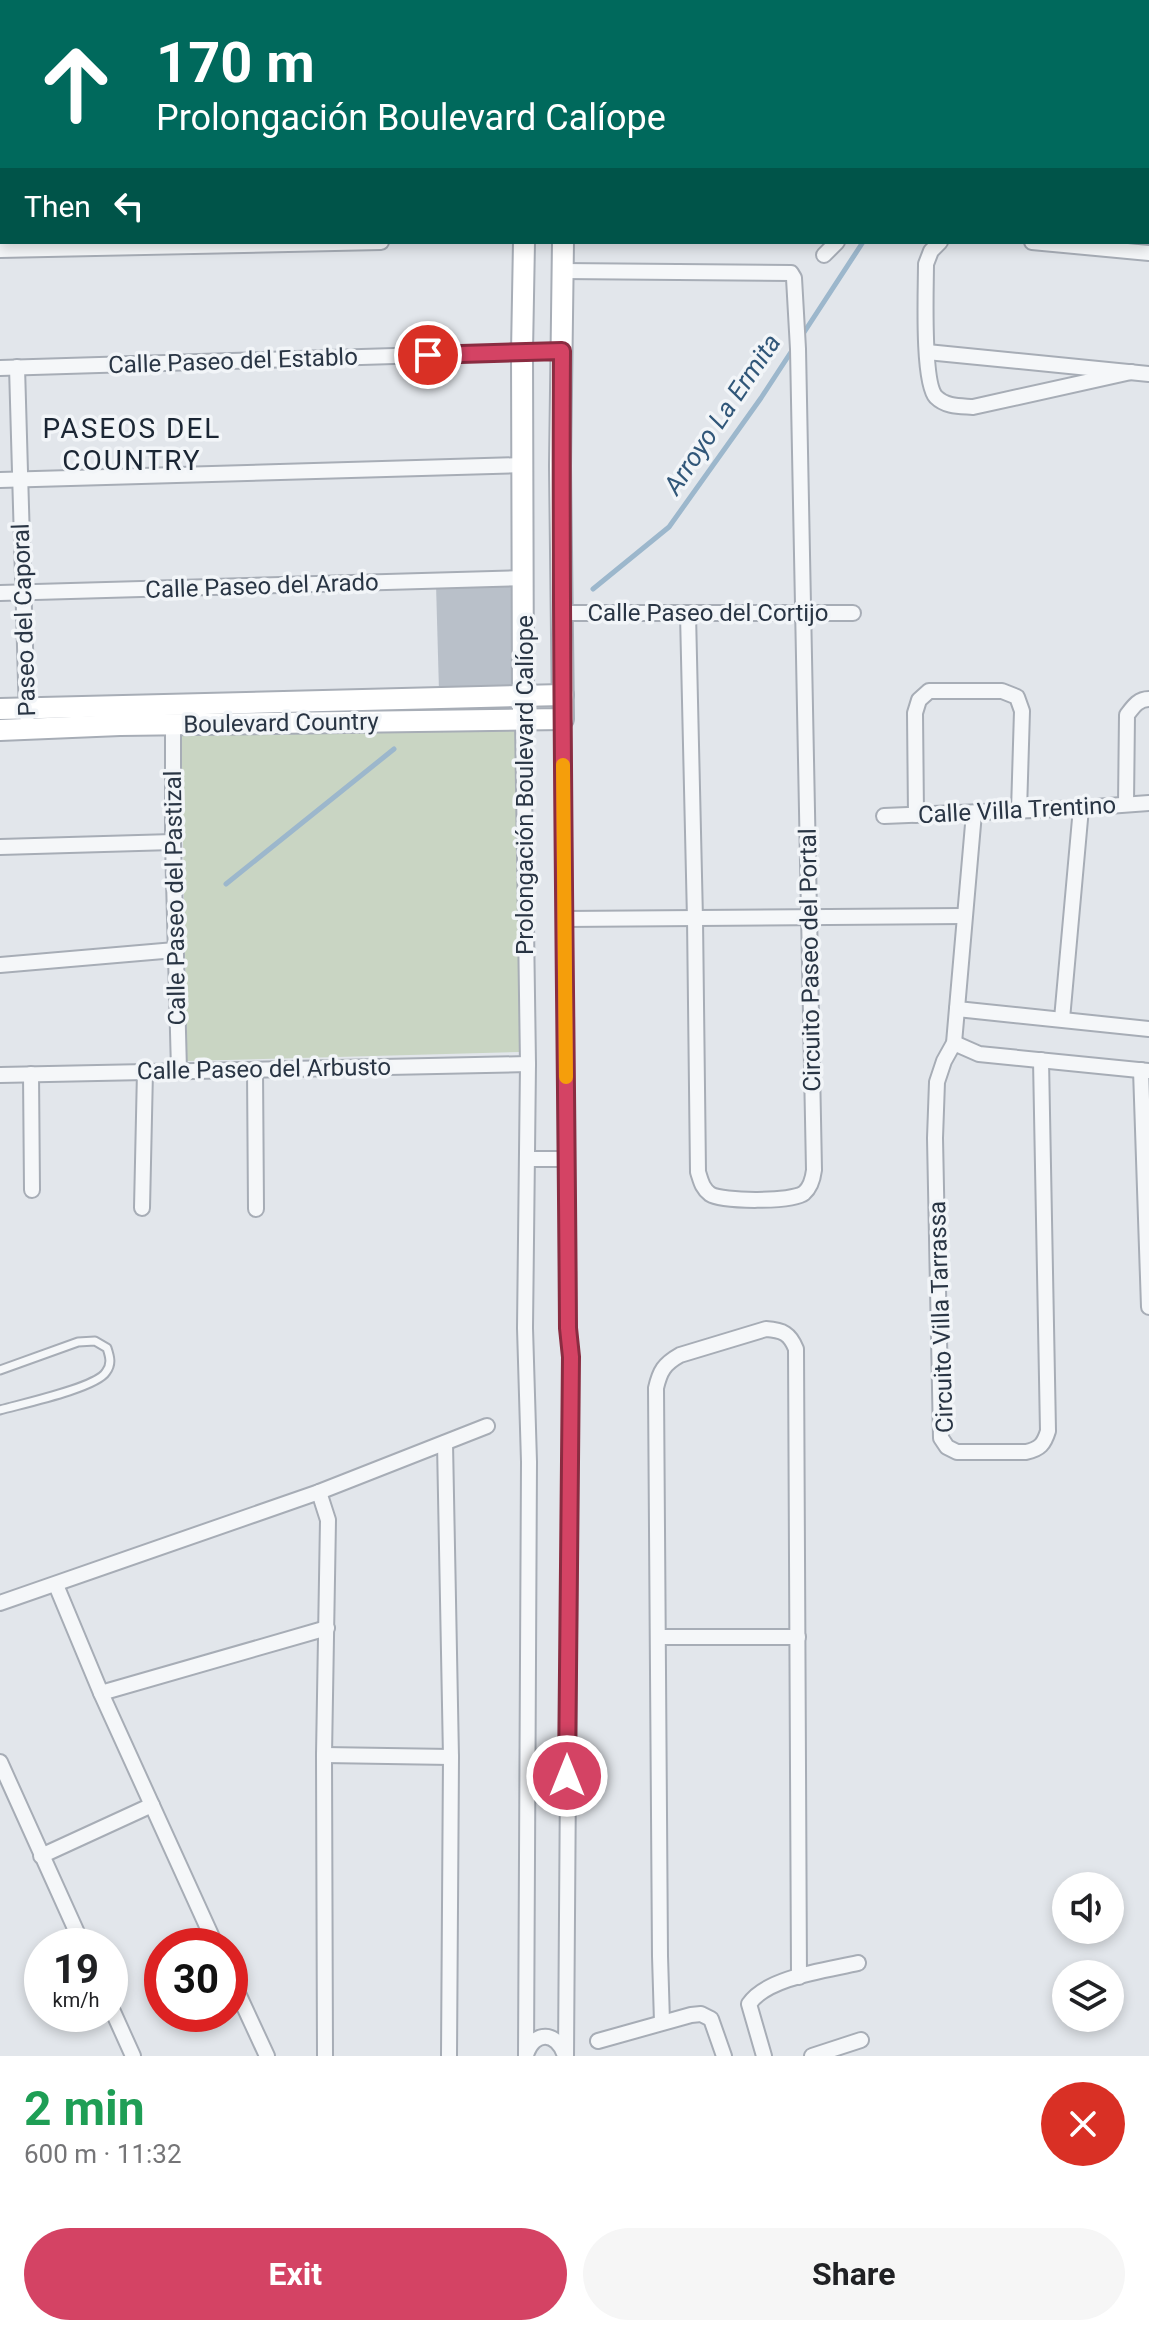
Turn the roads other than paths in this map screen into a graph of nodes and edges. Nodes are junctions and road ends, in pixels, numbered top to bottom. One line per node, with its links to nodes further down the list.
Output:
1 (158, 244): 7 (street)
2 (524, 244): 12 (street, Prolongación Boulevard Calíope)
3 (563, 244): 10 (street, Prolongación Boulevard Calíope)
4 (835, 244): 9 (street)
5 (938, 244): 13 (street)
6 (1053, 244): 8 (street)
7 (0, 250)
8 (1149, 253)
9 (824, 255)
10 (562, 271): 11 (street, Prolongación Boulevard Calíope); 24 (street, Circuito Paseo del Portal)
11 (562, 351): 12 (street, Calle Paseo del Establo); 25 (street, Prolongación Boulevard Calíope)
12 (522, 352): 14 (street, Calle Paseo del Establo); 18 (street, Prolongación Boulevard Calíope)
13 (927, 352): 16 (street); 16 (street)
14 (17, 367): 15 (street, Calle Paseo del Establo); 19 (street, Paseo del Caporal)
15 (0, 368)
16 (1131, 372): 17 (street)
17 (1149, 374)
18 (523, 465): 19 (street); 21 (street, Prolongación Boulevard Calíope)
19 (20, 479): 20 (street); 23 (street, Paseo del Caporal)
20 (0, 480)
21 (524, 578): 23 (street, Calle Paseo del Arado); 29 (street, Prolongación Boulevard Calíope)
22 (0, 593): 23 (street, Calle Paseo del Arado)
23 (24, 593): 31 (street, Paseo del Caporal)
24 (803, 612): 26 (street, Calle Paseo del Cortijo); 27 (street, Calle Paseo del Cortijo); 48 (street, Circuito Paseo del Portal)
25 (563, 613): 27 (street, Calle Paseo del Cortijo); 28 (street, Prolongación Boulevard Calíope)
26 (853, 613)
27 (688, 614): 50 (street, Circuito Paseo del Portal)
28 (563, 695): 29 (street, Boulevard Country); 34 (street, Prolongación Boulevard Calíope)
29 (524, 696): 31 (street, Boulevard Country); 33 (street, Prolongación Boulevard Calíope)
30 (1149, 699): 39 (street)
31 (27, 708): 32 (street, Boulevard Country); 36 (street, Paseo del Caporal)
32 (0, 709)
33 (523, 719): 34 (street, Boulevard Country); 35 (street, Boulevard Country); 58 (street, Prolongación Boulevard Calíope)
34 (563, 719): 49 (street, Prolongación Boulevard Calíope)
35 (173, 725): 36 (street, Boulevard Country); 45 (street, Calle Paseo del Pastizal)
36 (27, 729): 37 (street, Boulevard Country)
37 (0, 730)
38 (1149, 803): 39 (street, Calle Villa Trentino)
39 (1126, 804): 40 (street, Calle Villa Trentino)
40 (1081, 808): 41 (street, Calle Villa Trentino); 54 (street)
41 (1019, 811): 42 (street, Calle Villa Trentino); 43 (street)
42 (974, 813): 43 (street, Calle Villa Trentino); 47 (street, Circuito Villa Tarrassa)
43 (916, 815): 44 (street, Calle Villa Trentino)
44 (884, 816)
45 (173, 842): 46 (street); 51 (street, Calle Paseo del Pastizal)
46 (0, 847)
47 (964, 916): 48 (street); 53 (street, Circuito Villa Tarrassa)
48 (809, 918): 50 (street); 50 (street, Circuito Paseo del Portal)
49 (564, 919): 50 (street); 66 (street, Prolongación Boulevard Calíope)
50 (695, 919)
51 (175, 950): 52 (street); 59 (street, Calle Paseo del Pastizal)
52 (0, 965)
53 (957, 1009): 54 (street); 56 (street, Circuito Villa Tarrassa)
54 (1062, 1019): 55 (street)
55 (1149, 1029)
56 (954, 1043): 57 (street); 57 (street, Circuito Villa Tarrassa)
57 (1041, 1060): 62 (street)
58 (528, 1064): 60 (street, Calle Paseo del Arbusto); 65 (street, Prolongación Boulevard Calíope)
59 (179, 1070): 60 (street, Calle Paseo del Arbusto); 61 (street, Calle Paseo del Arbusto)
60 (255, 1070): 69 (street)
61 (145, 1071): 63 (street, Calle Paseo del Arbusto); 68 (street)
62 (1145, 1071): 70 (street)
63 (31, 1074): 64 (street, Calle Paseo del Arbusto); 67 (street)
64 (0, 1075)
65 (527, 1159): 66 (street); 96 (street, Prolongación Boulevard Calíope)
66 (567, 1159): 101 (street, Prolongación Boulevard Calíope)
67 (32, 1190)
68 (142, 1208)
69 (256, 1209)
70 (1149, 1307)
71 (0, 1370): 72 (lane)
72 (0, 1410)
73 (487, 1426): 74 (street)
74 (445, 1443): 75 (street); 83 (street)
75 (319, 1492): 76 (street); 78 (street)
76 (56, 1585): 77 (street); 81 (street)
77 (0, 1603)
78 (327, 1628): 81 (street); 82 (street)
79 (659, 1637): 80 (street); 80 (street); 92 (street)
80 (798, 1637): 90 (street)
81 (101, 1693): 85 (street)
82 (324, 1755): 83 (street); 99 (street)
83 (451, 1757): 100 (street)
84 (0, 1762): 86 (street)
85 (152, 1805): 86 (street); 88 (street)
86 (41, 1856): 87 (street)
87 (75, 1928)
88 (208, 1928)
89 (858, 1963): 90 (street)
90 (799, 1977): 103 (street)
91 (248, 2015): 98 (street)
92 (662, 2022): 95 (street); 102 (street)
93 (122, 2032): 97 (street)
94 (861, 2040): 104 (street)
95 (598, 2041)
96 (526, 2055): 101 (street)
97 (133, 2056)
98 (267, 2056)
99 (325, 2056)
100 (449, 2056)
101 (565, 2056)
102 (724, 2056)
103 (764, 2056)
104 (812, 2056)

